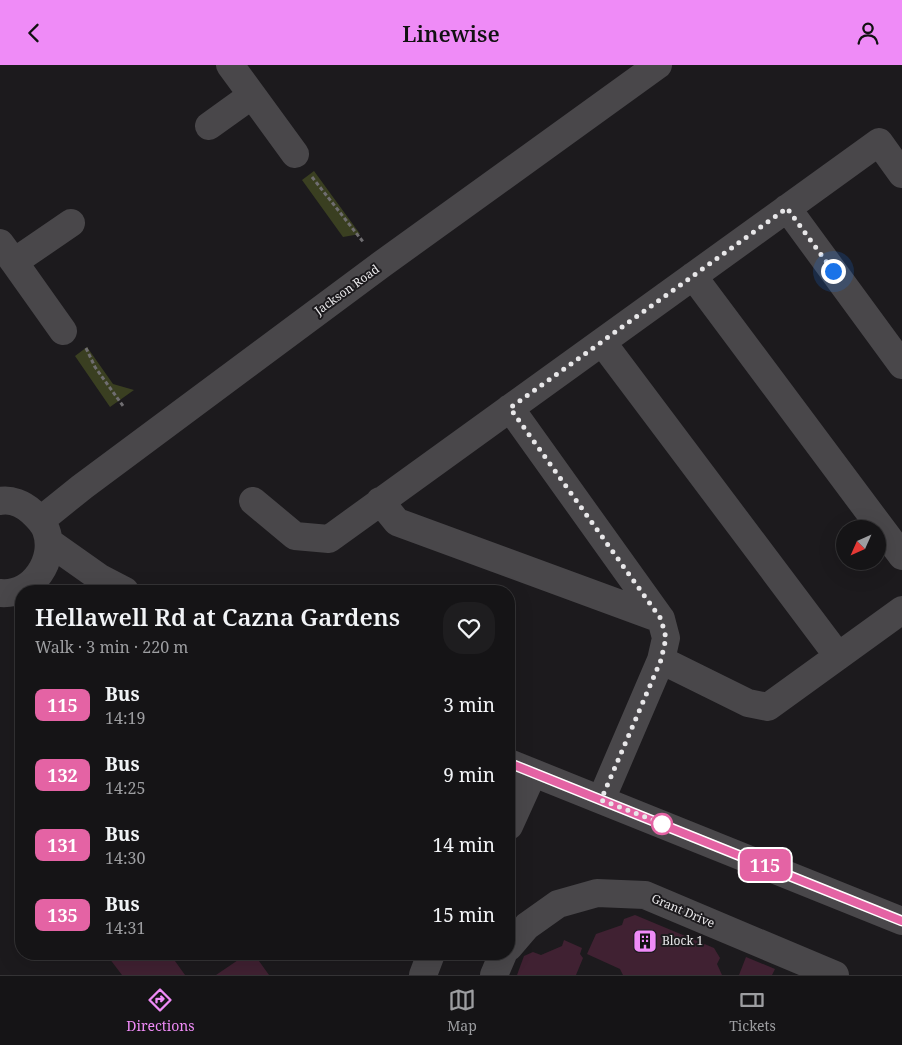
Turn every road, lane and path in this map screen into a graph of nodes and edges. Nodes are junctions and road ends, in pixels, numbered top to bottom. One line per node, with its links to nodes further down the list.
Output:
1 (230, 65): 3 (street)
2 (658, 65): 10 (street, Jackson Road)
3 (252, 95): 4 (street); 5 (street)
4 (209, 126)
5 (295, 154): 10 (path)
6 (902, 174): 7 (street)
7 (787, 208): 11 (street); 14 (street)
8 (71, 223): 9 (street)
9 (7, 253): 12 (street)
10 (382, 264): 20 (street, Jackson Road)
11 (693, 276): 13 (street); 21 (street)
12 (63, 331): 15 (path)
13 (602, 342): 16 (street); 26 (street)
14 (902, 365)
15 (123, 406)
16 (510, 408): 19 (street); 25 (street)
17 (0, 501): 20 (street)
18 (253, 501): 19 (street)
19 (380, 501): 25 (street)
20 (45, 531): 22 (street); 23 (street)
21 (902, 555)
22 (27, 585)
23 (113, 585)
24 (902, 610): 26 (street)
25 (661, 619): 27 (street)
26 (838, 656): 27 (street)
27 (661, 660): 30 (street)
28 (521, 768): 29 (street); 30 (street)
29 (515, 797)
30 (601, 800): 31 (street)
31 (902, 921)
32 (515, 940): 37 (street, Grant Drive)
33 (429, 960): 35 (street)
34 (500, 960): 36 (street)
35 (423, 975)
36 (494, 975)
37 (835, 975)

